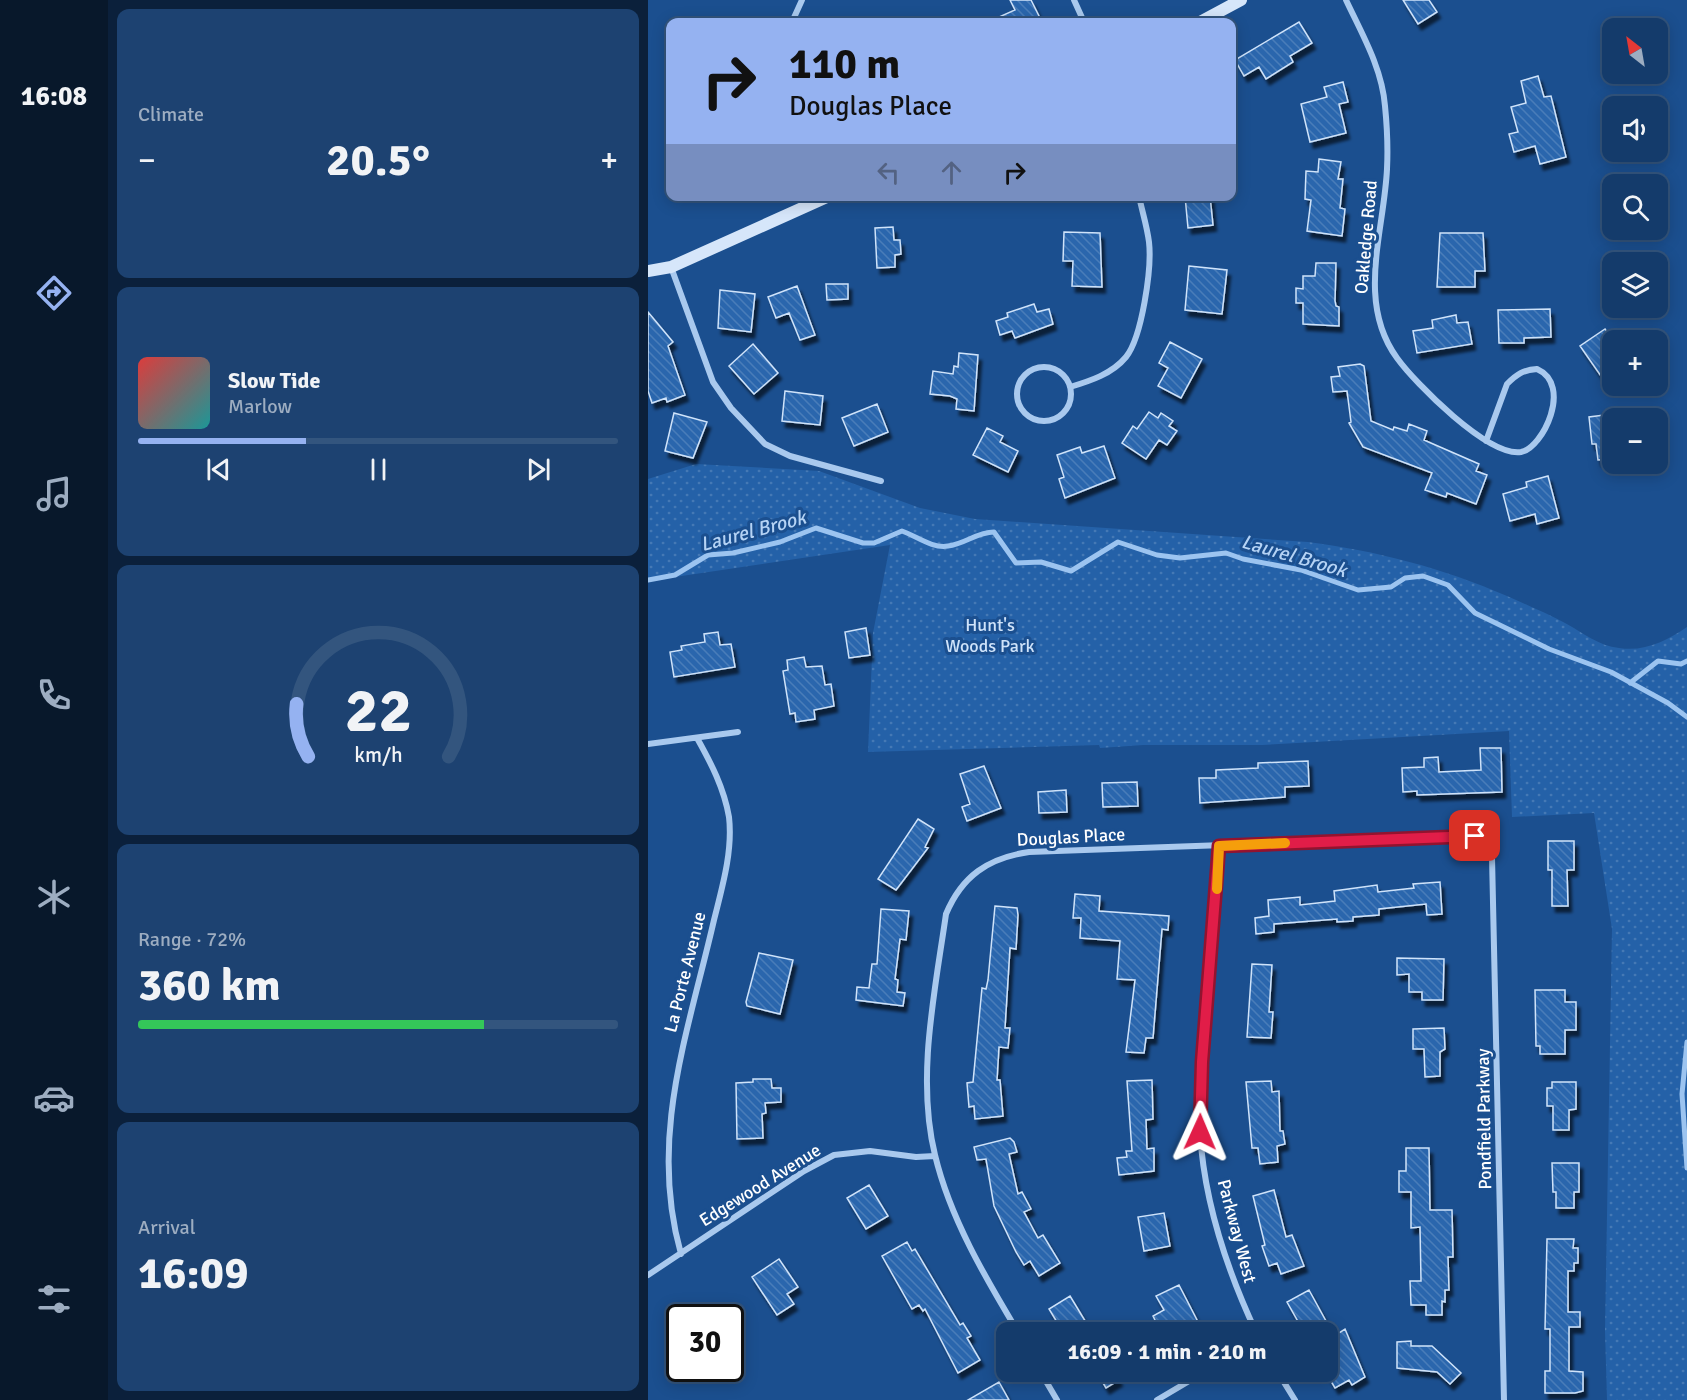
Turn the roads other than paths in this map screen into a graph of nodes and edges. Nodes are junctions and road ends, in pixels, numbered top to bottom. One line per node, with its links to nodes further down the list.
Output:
1 (802, 0): 5 (street)
2 (1074, 0): 6 (street)
3 (1241, 0): 7 (street)
4 (1346, 0): 13 (street, Oakledge Road)
5 (794, 18)
6 (1082, 18)
7 (1207, 18)
8 (806, 201): 10 (street)
9 (1140, 201): 12 (street)
10 (671, 267): 11 (street); 14 (street)
11 (648, 271)
12 (1070, 387): 12 (street)
13 (1486, 441): 13 (street, Oakledge Road)
14 (881, 481)
15 (738, 732): 16 (street)
16 (697, 738): 17 (street); 21 (street, La Porte Avenue)
17 (648, 744)
18 (1483, 840): 19 (street, Douglas Place); 31 (street, Pondfield Parkway)
19 (1219, 846): 20 (street, Douglas Place); 24 (street, Parkway West)
20 (935, 1156): 21 (street, Edgewood Avenue); 23 (street, Douglas Place)
21 (681, 1254): 22 (street, Edgewood Avenue)
22 (648, 1275)
23 (1012, 1322)
24 (1251, 1322)
25 (1047, 1382): 28 (street)
26 (1187, 1382): 29 (street)
27 (1284, 1382): 30 (street)
28 (1058, 1400)
29 (1156, 1400)
30 (1295, 1400)
31 (1504, 1400)

